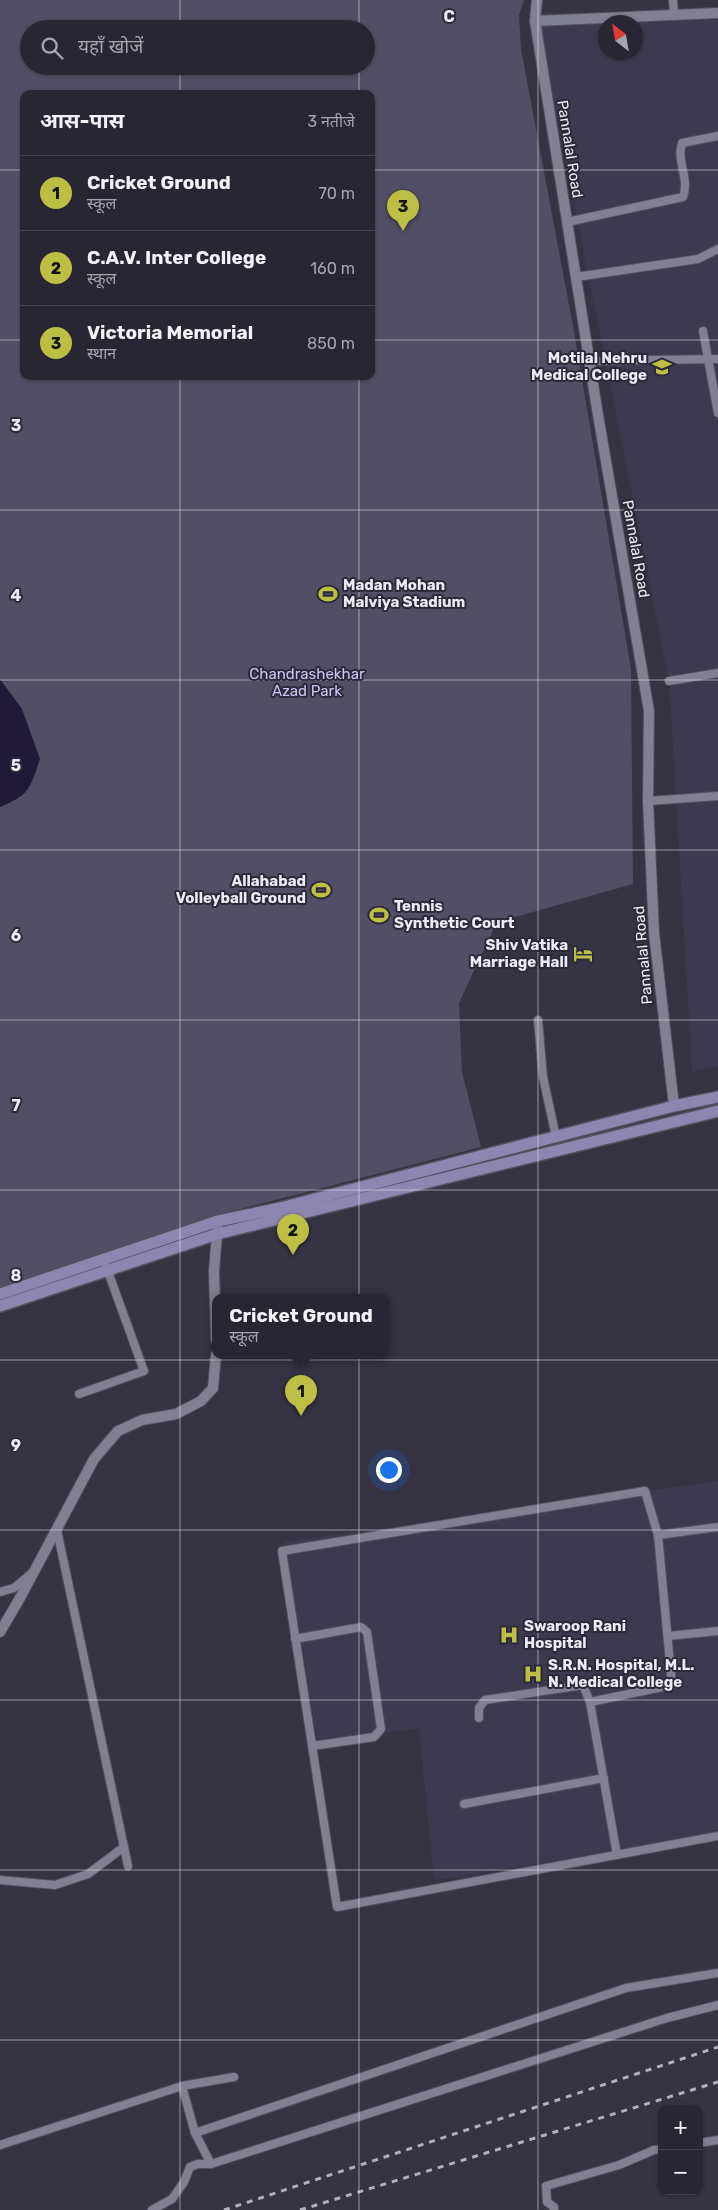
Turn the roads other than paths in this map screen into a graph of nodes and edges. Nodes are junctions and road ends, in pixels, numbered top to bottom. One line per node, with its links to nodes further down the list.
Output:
1 (537, 0): 5 (street, Pannalal Road)
2 (672, 0): 4 (street)
3 (718, 13): 4 (street)
4 (674, 15): 5 (street)
5 (535, 21): 7 (street, Pannalal Road)
6 (718, 136): 7 (street)
7 (567, 222): 9 (street, Pannalal Road)
8 (718, 249): 9 (street)
9 (576, 277): 13 (street, Pannalal Road)
10 (703, 331): 11 (street)
11 (708, 359): 12 (street); 13 (street); 14 (street)
12 (718, 359)
13 (589, 361): 18 (street, Pannalal Road)
14 (718, 413)
15 (718, 674): 16 (street)
16 (669, 681)
17 (718, 796): 18 (street)
18 (648, 801): 21 (street, Pannalal Road)
19 (538, 1020): 23 (street)
20 (718, 1097): 21 (main road)
21 (674, 1106): 23 (main road)
22 (718, 1111): 25 (main road)
23 (556, 1137): 24 (main road)
24 (218, 1221): 25 (street); 26 (main road)
25 (218, 1234): 26 (main road); 28 (street)
26 (105, 1264): 27 (main road); 29 (main road); 31 (street)
27 (0, 1294)
28 (215, 1294)
29 (0, 1306)
30 (216, 1359): 33 (street)
31 (79, 1394)
32 (718, 1527): 34 (street)
33 (57, 1530): 35 (street); 47 (street)
34 (658, 1535): 39 (street); 40 (street)
35 (36, 1569): 36 (street); 38 (street)
36 (0, 1592)
37 (718, 1631): 39 (street)
38 (0, 1632)
39 (668, 1636): 41 (street)
40 (296, 1639): 43 (street); 43 (street)
41 (590, 1702): 42 (street); 44 (street)
42 (479, 1718)
43 (312, 1746): 48 (street)
44 (604, 1778): 45 (street); 48 (street)
45 (464, 1804)
46 (718, 1836): 48 (street)
47 (124, 1847): 49 (street); 50 (street)
48 (617, 1855)
49 (128, 1866)
50 (0, 1880)
51 (718, 1973): 55 (street)
52 (718, 2005): 60 (street)
53 (234, 2076): 54 (street)
54 (182, 2086): 55 (street); 58 (street)
55 (195, 2133): 60 (street)
56 (718, 2140): 57 (street)
57 (703, 2142)
58 (0, 2145)
59 (658, 2150): 62 (street)
60 (211, 2164): 61 (street)
61 (152, 2210)
62 (554, 2210)

